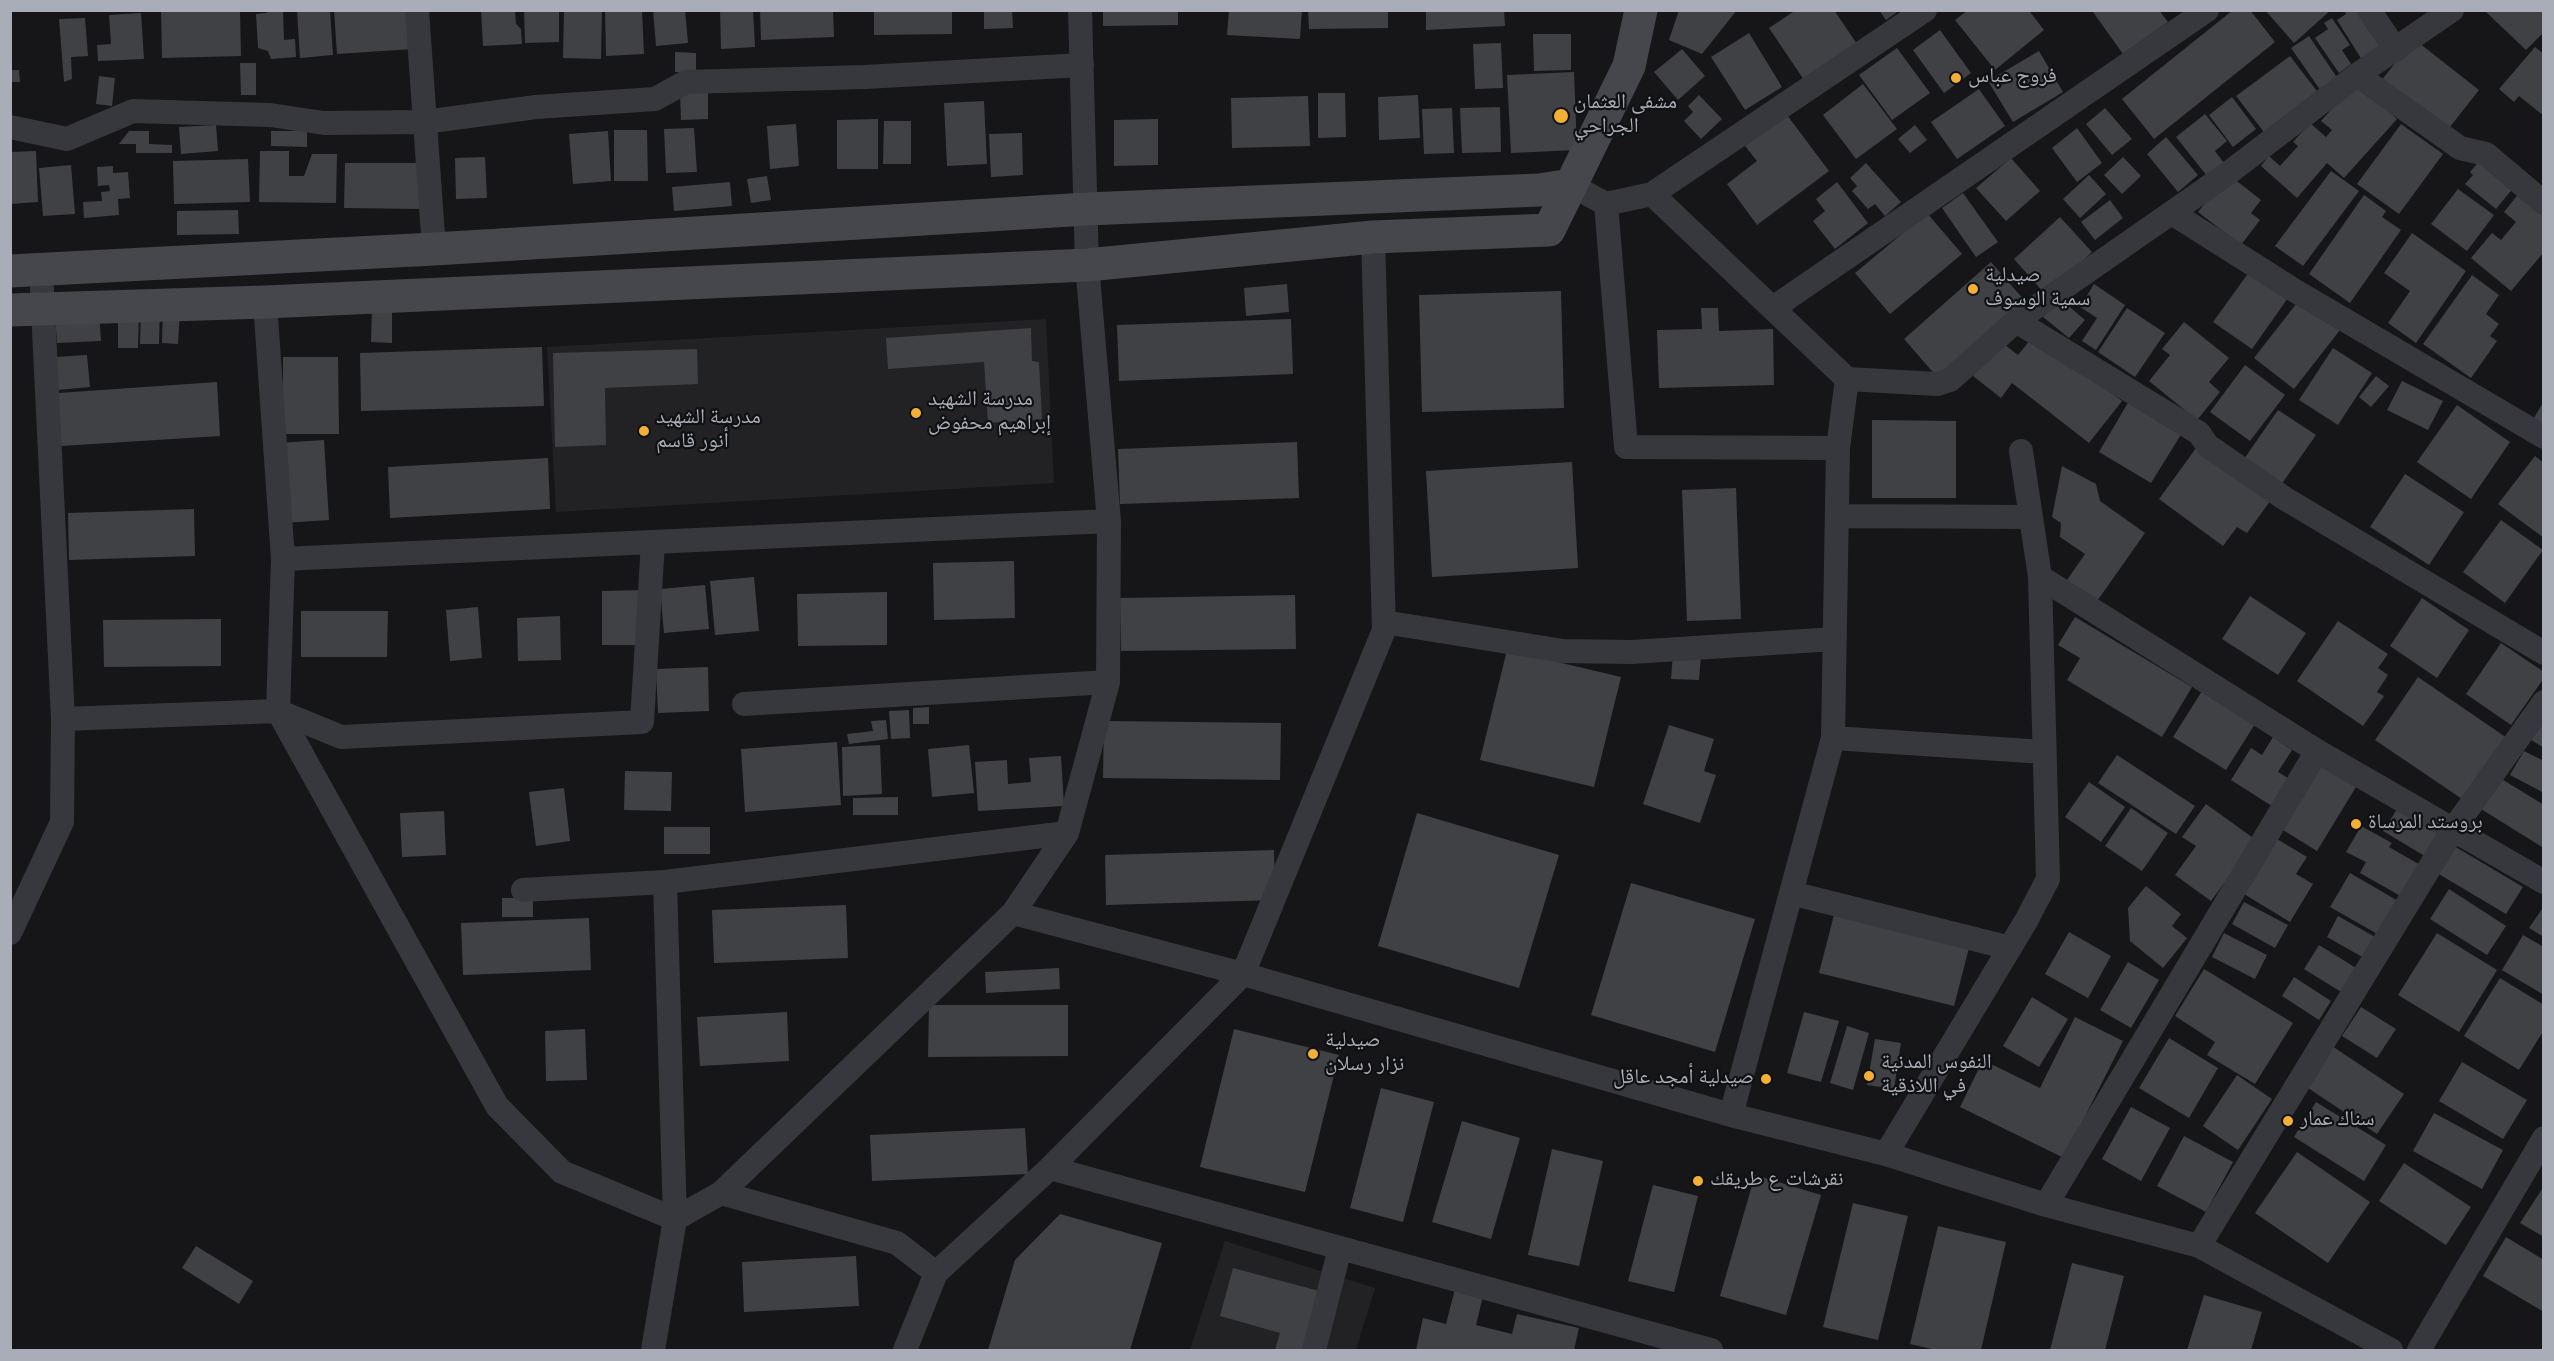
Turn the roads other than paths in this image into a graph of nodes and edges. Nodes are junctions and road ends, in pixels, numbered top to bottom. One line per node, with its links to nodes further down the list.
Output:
1 (417, 10): 11 (street)
2 (1080, 10): 9 (street)
3 (1641, 10): 13 (street)
4 (1926, 10): 14 (street)
5 (2207, 10): 24 (street)
6 (2369, 10): 8 (street)
7 (2452, 10): 8 (street)
8 (2396, 51): 10 (street)
9 (1082, 65): 11 (street); 17 (street)
10 (2357, 75): 15 (street); 18 (street)
11 (424, 122): 12 (street); 20 (street)
12 (10, 127)
13 (1571, 185): 16 (street); 17 (street); 19 (street)
14 (1652, 194): 16 (street); 24 (street)
15 (2544, 203)
16 (1606, 204): 29 (street)
17 (1087, 209): 20 (street); 21 (street)
18 (2172, 213): 26 (street); 28 (street)
19 (1373, 237): 21 (street); 37 (street)
20 (434, 249): 22 (street)
21 (1088, 265): 23 (street); 33 (street)
22 (26, 270): 25 (street)
23 (265, 302): 25 (street); 35 (street)
24 (1773, 308): 27 (street)
25 (26, 309): 44 (street)
26 (2016, 321): 27 (street); 39 (street)
27 (1847, 380): 29 (street)
28 (2544, 437)
29 (1838, 448): 31 (street)
30 (2021, 451): 32 (street)
31 (1837, 516): 32 (street); 38 (street)
32 (2031, 517): 36 (street)
33 (1109, 521): 34 (street); 40 (street)
34 (653, 542): 35 (street); 43 (street)
35 (283, 559): 43 (street)
36 (2040, 577): 46 (street); 47 (street)
37 (1384, 622): 38 (street); 57 (street)
38 (1835, 639): 45 (street)
39 (2544, 653)
40 (1108, 682): 42 (street); 49 (street)
41 (2544, 702): 48 (street)
42 (744, 704)
43 (278, 711): 44 (street); 64 (street)
44 (63, 719): 55 (street)
45 (1833, 738): 47 (street); 53 (street)
46 (2317, 751): 48 (street); 63 (street)
47 (2044, 752): 56 (street)
48 (2452, 831): 51 (street); 65 (street)
49 (1067, 833): 50 (street); 54 (street)
50 (665, 882): 52 (street); 64 (street)
51 (2544, 882)
52 (523, 890)
53 (1791, 893): 56 (street); 58 (street)
54 (1013, 913): 57 (street); 62 (street)
55 (10, 933)
56 (2010, 948): 60 (street)
57 (1243, 974): 58 (street); 61 (street)
58 (1731, 1114): 60 (street)
59 (2544, 1138): 73 (street)
60 (1886, 1154): 63 (street)
61 (1050, 1168): 66 (street); 67 (street)
62 (721, 1192): 64 (street); 67 (street)
63 (2046, 1205): 65 (street)
64 (675, 1219): 69 (street)
65 (2199, 1246): 68 (street)
66 (1340, 1248): 71 (street); 72 (street)
67 (936, 1273): 70 (street)
68 (2377, 1347)
69 (653, 1350)
70 (905, 1350)
71 (1314, 1350)
72 (1711, 1350)
73 (2419, 1350)

